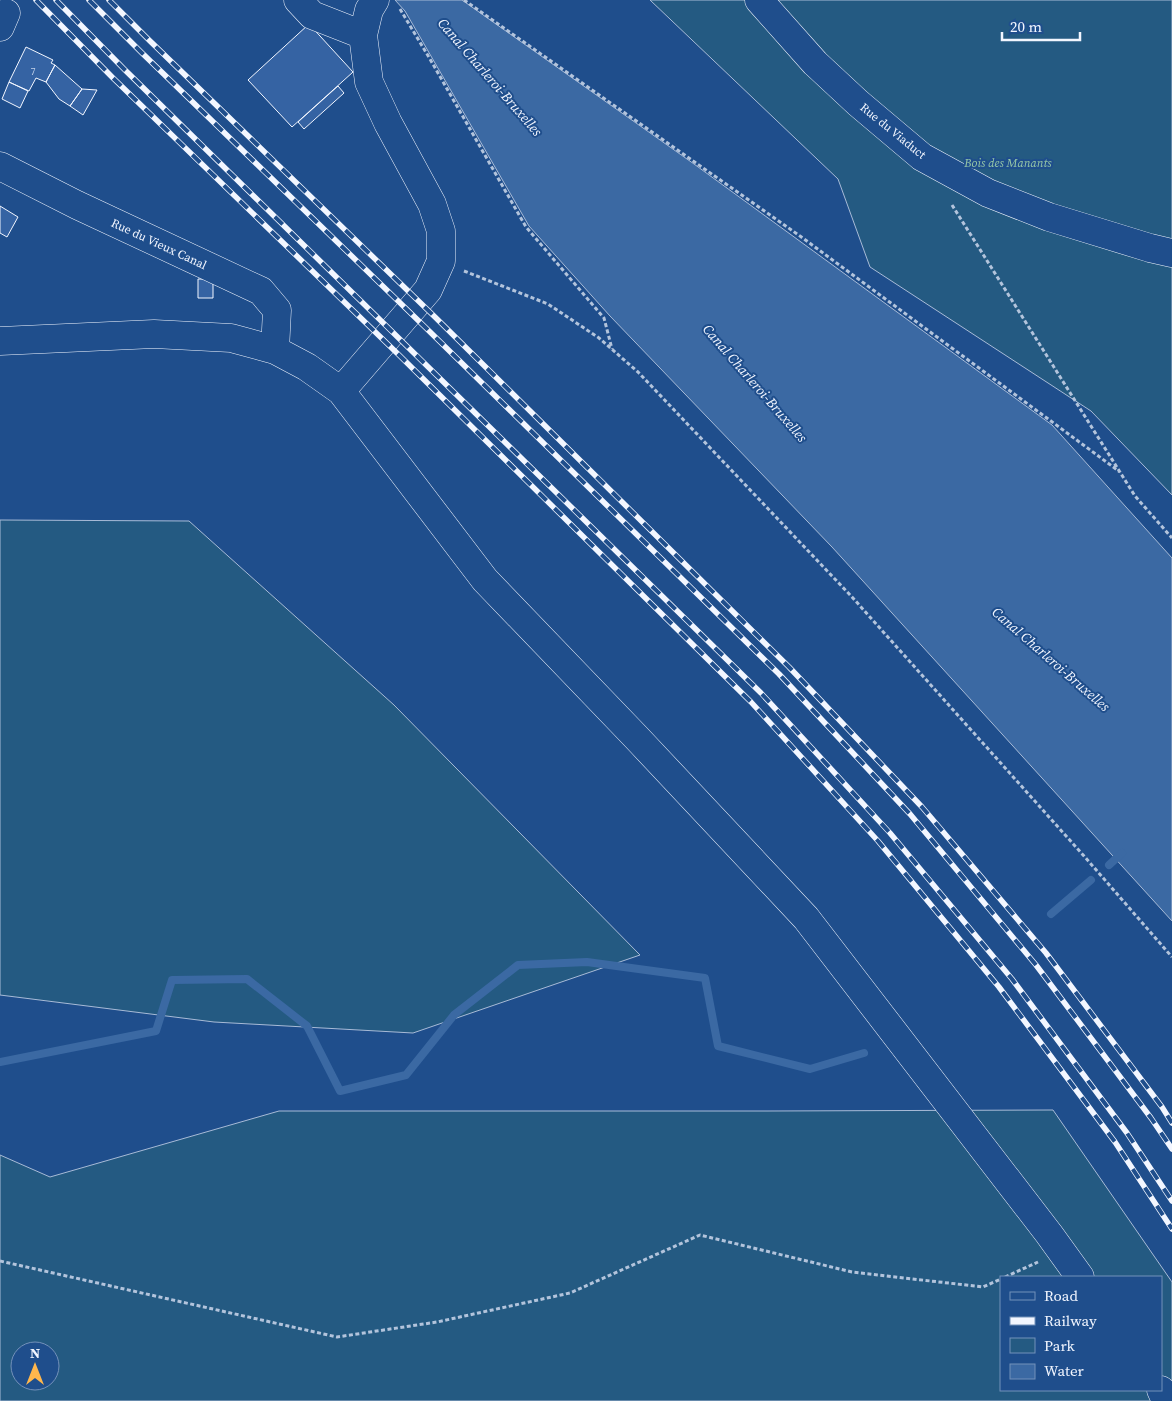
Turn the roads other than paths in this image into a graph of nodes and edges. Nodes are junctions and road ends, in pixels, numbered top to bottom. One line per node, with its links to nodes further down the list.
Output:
1 (298, 0): 4 (street)
2 (375, 0): 4 (street)
3 (759, 0): 6 (street, Rue du Viaduct)
4 (363, 35): 9 (street)
5 (0, 166): 8 (street, Rue du Vieux Canal)
6 (1172, 252)
7 (0, 341): 8 (street)
8 (275, 350): 9 (street)
9 (340, 391): 10 (street)
10 (1079, 1276)

